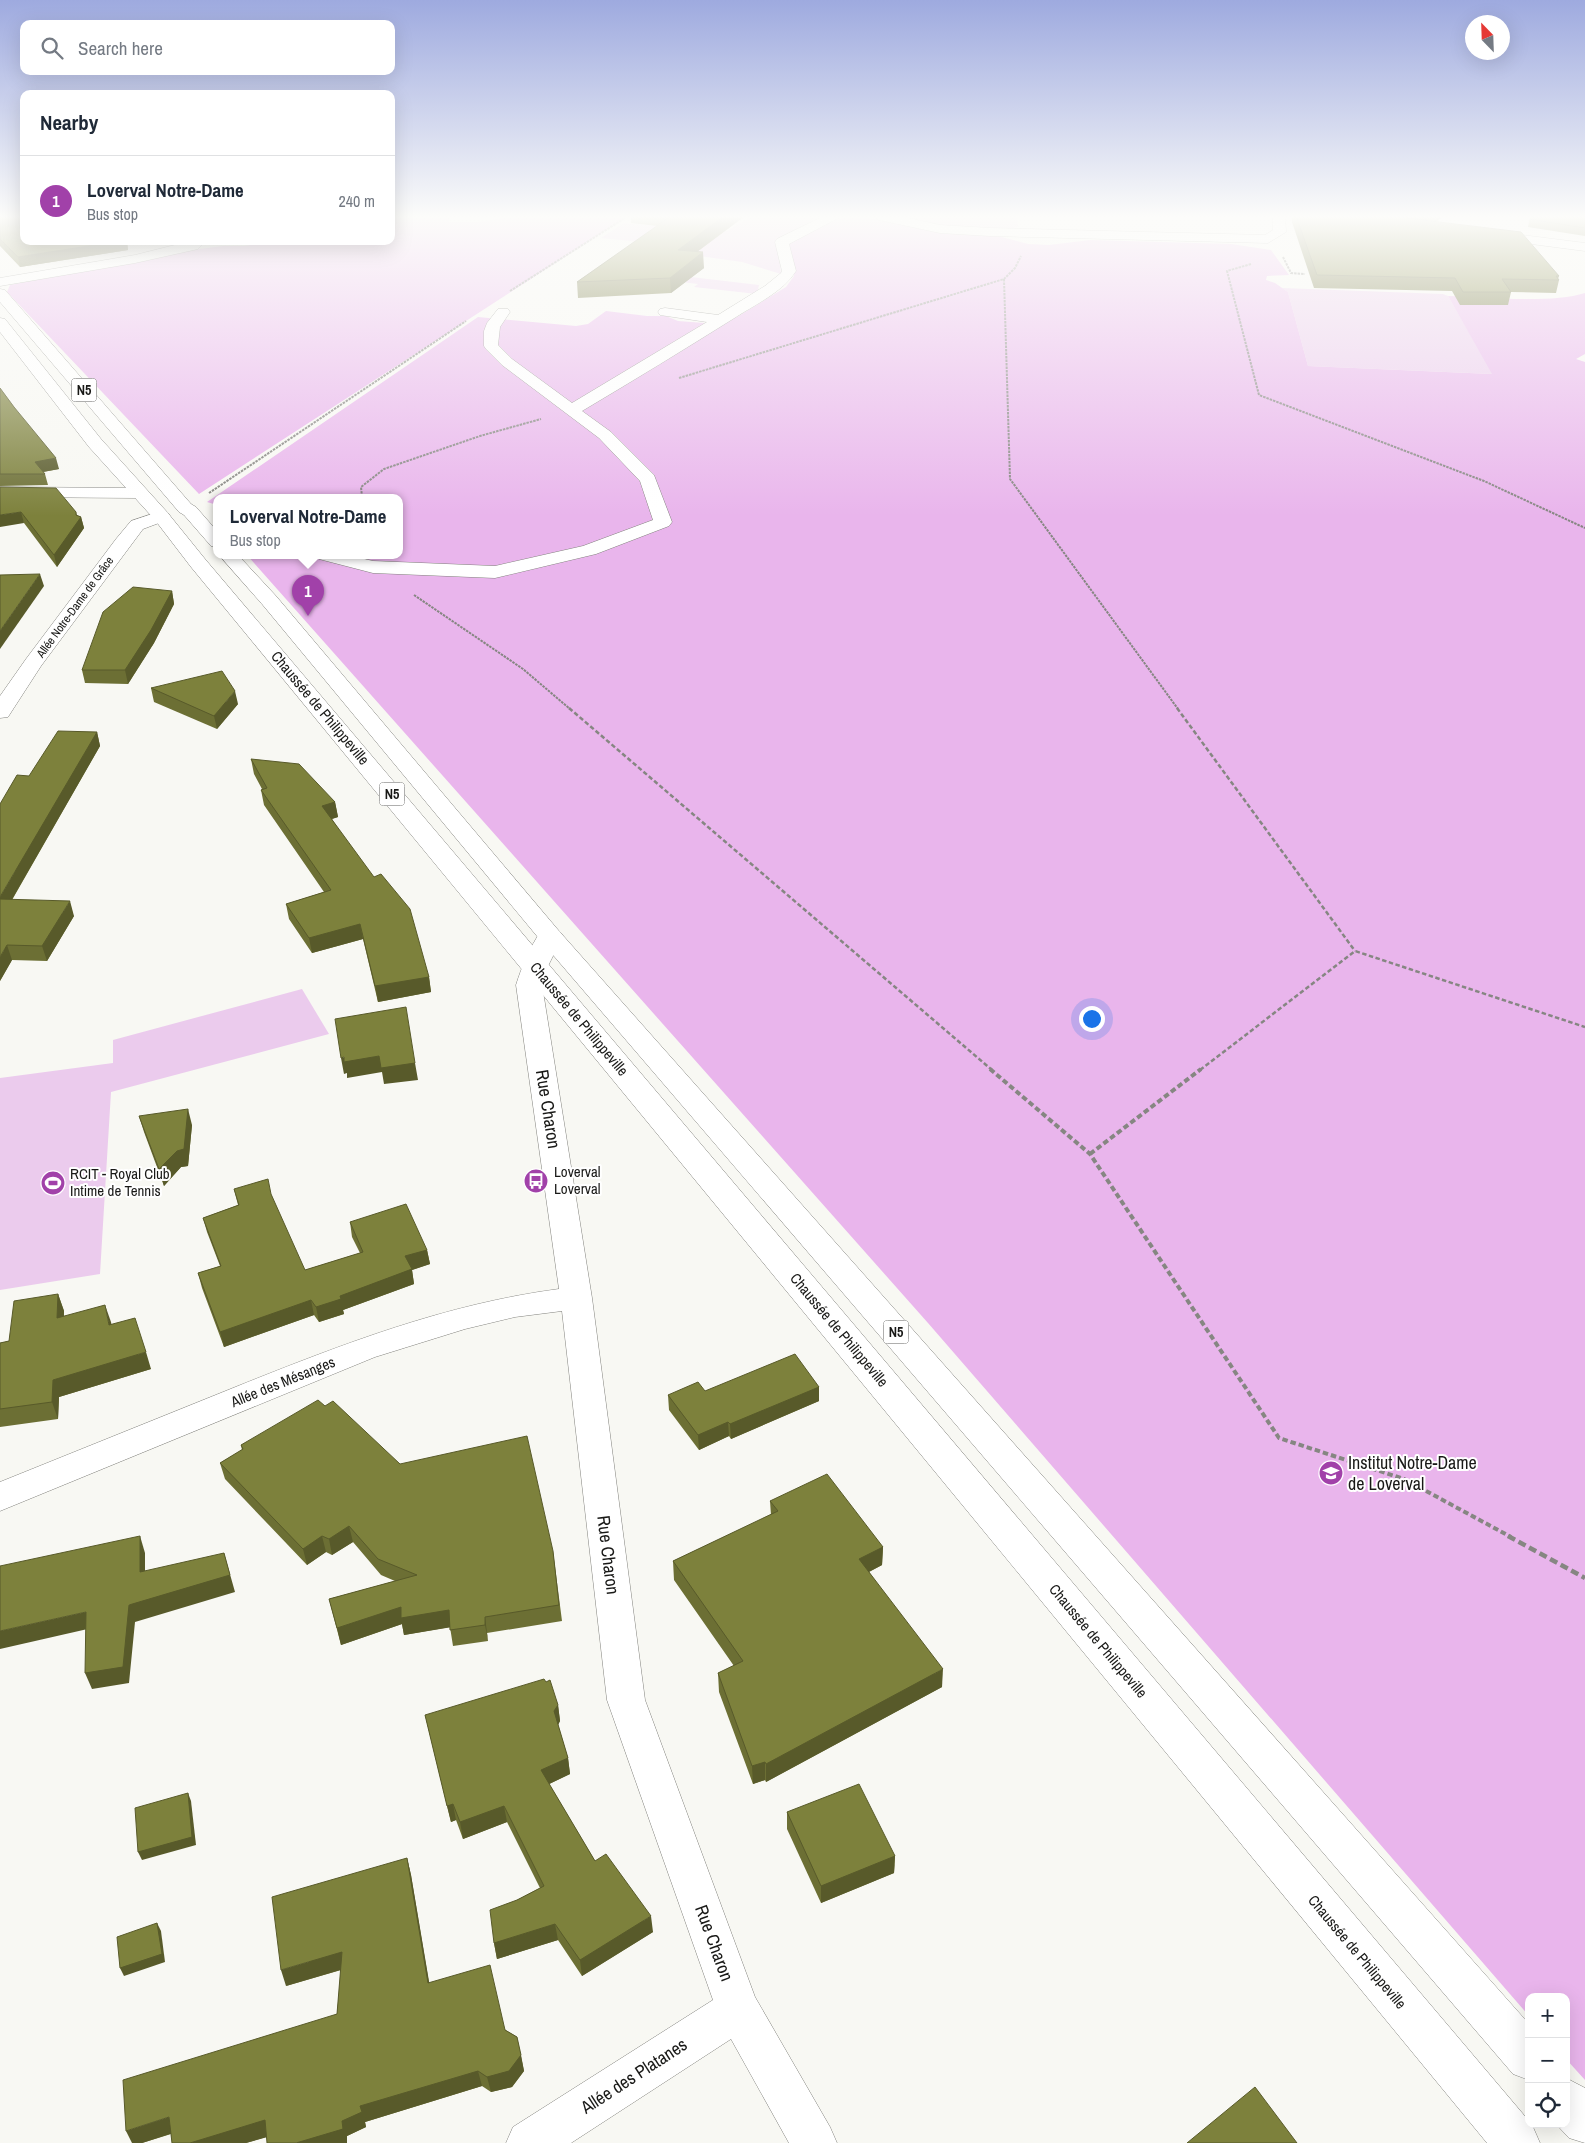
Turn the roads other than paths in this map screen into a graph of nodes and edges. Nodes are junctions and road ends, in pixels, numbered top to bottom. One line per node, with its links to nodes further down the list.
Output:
1 (20, 316): 8 (main road, N5)
2 (499, 316): 7 (main road)
3 (693, 316): 5 (main road)
4 (726, 316): 5 (main road)
5 (720, 320): 7 (main road)
6 (0, 322): 10 (main road, N5)
7 (572, 410): 15 (main road)
8 (168, 487): 10 (main road); 11 (main road, N5)
9 (0, 492): 10 (main road)
10 (138, 493): 12 (main road, N5)
11 (188, 509): 12 (main road, Allée Notre-Dame de Grâce); 13 (main road, N5)
12 (161, 516): 16 (main road, Allée Notre-Dame de Grâce); 17 (main road, Chaussée de Philippeville / N5)
13 (213, 534)
14 (232, 559): 17 (main road, Chaussée de Philippeville / N5)
15 (342, 559)
16 (0, 712)
17 (543, 951): 18 (main road, Rue Charon); 21 (main road, Chaussée de Philippeville / N5); 26 (main road, Chaussée de Philippeville / N5)
18 (576, 1298): 19 (main road, Allée des Mésanges); 20 (main road, Rue Charon)
19 (0, 1497)
20 (738, 2009): 24 (main road, Allée des Platanes); 25 (main road, Rue Charon)
21 (1525, 2054)
22 (1570, 2105): 23 (main road)
23 (1585, 2122)
24 (529, 2143)
25 (814, 2143)
26 (1517, 2143)

